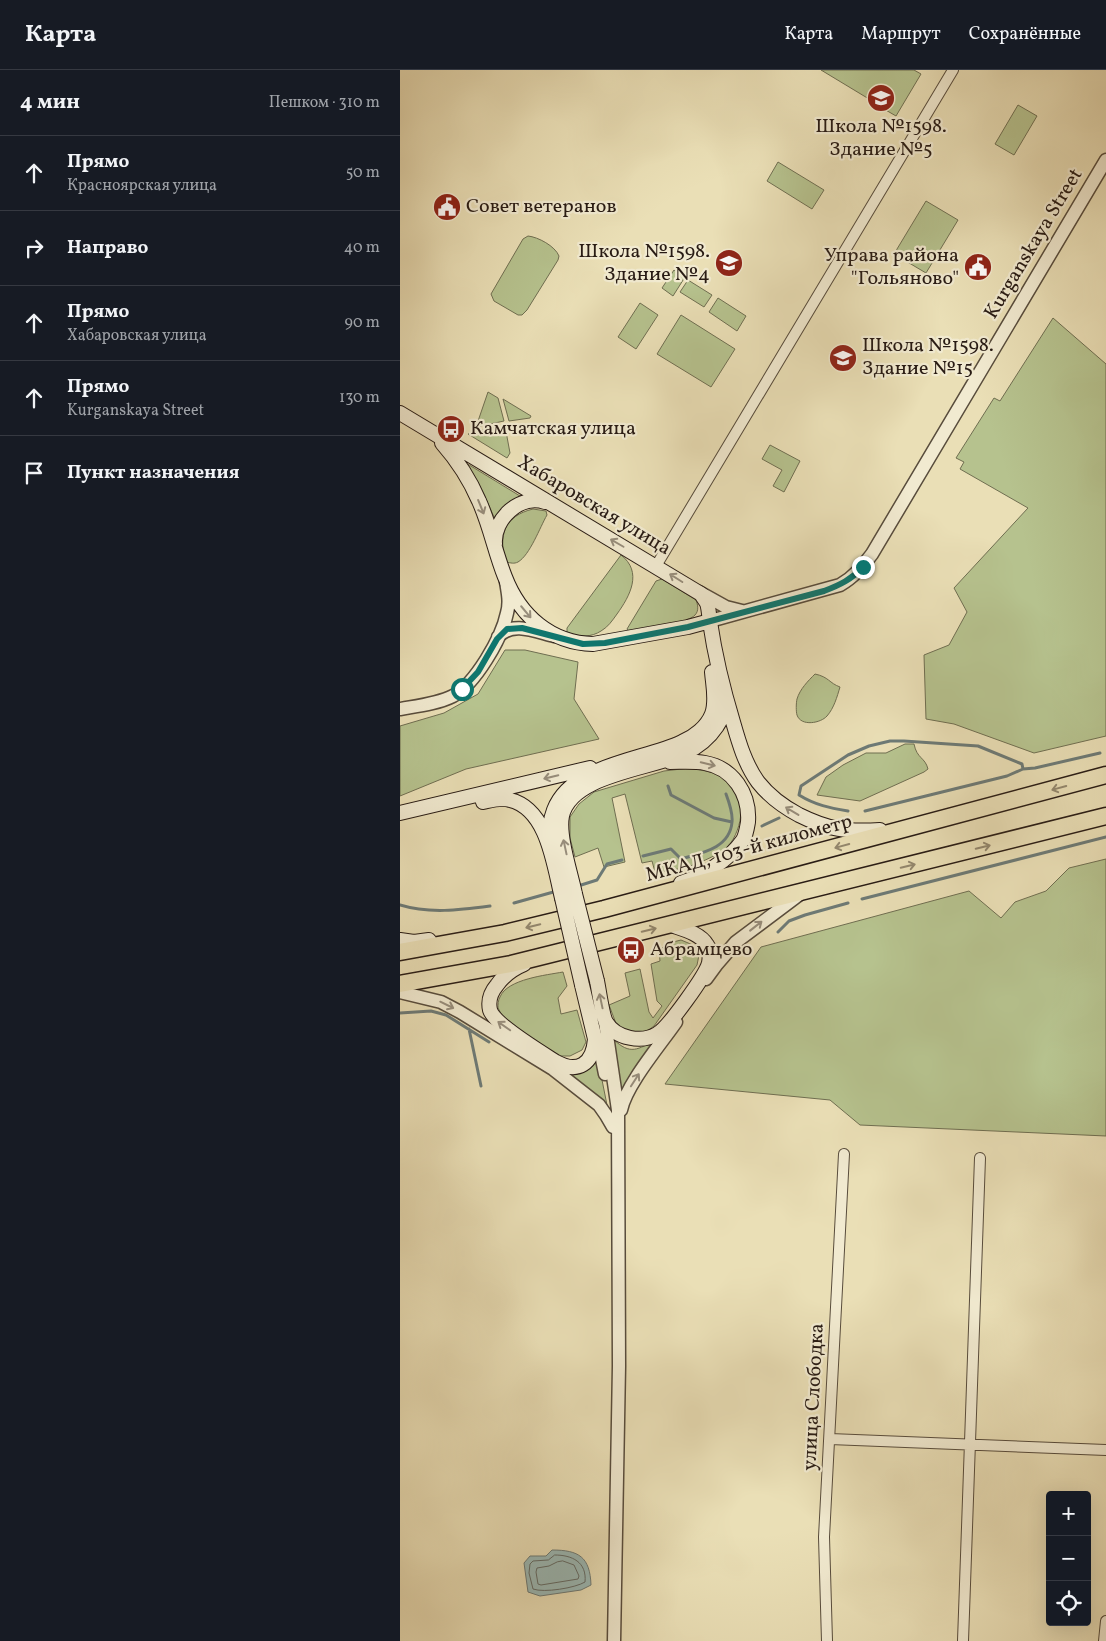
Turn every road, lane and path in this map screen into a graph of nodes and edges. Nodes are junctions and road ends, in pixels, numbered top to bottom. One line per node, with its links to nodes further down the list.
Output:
1 (953, 70): 7 (street)
2 (1106, 160): 10 (street, Kurganskaya Street)
3 (400, 413): 4 (main road, Хабаровская улица)
4 (425, 428): 5 (main road, Хабаровская улица); 6 (main road, Хабаровская улица, one-way to 6)
5 (552, 504): 6 (main road); 7 (main road, Хабаровская улица, one-way to 5)
6 (496, 549): 8 (main road, Хабаровская улица)
7 (656, 566): 9 (main road, Хабаровская улица, one-way to 7)
8 (505, 578): 13 (main road, Хабаровская улица, one-way to 13); 14 (street)
9 (697, 591): 10 (street, Хабаровская улица); 11 (main road)
10 (744, 611): 11 (street, Kurganskaya Street)
11 (710, 621): 12 (main road, Хабаровская улица); 15 (main road)
12 (688, 627): 13 (main road, Хабаровская улица); 17 (main road)
13 (557, 637): 14 (street)
14 (497, 639): 16 (street)
15 (724, 691): 17 (main road); 20 (main road, one-way to 15)
16 (400, 709)
17 (654, 758): 19 (main road, one-way to 19); 23 (main road); 25 (main road, one-way to 25); 33 (main road, one-way to 17, bridge)
18 (1106, 775): 20 (highway, МКАД, 103-й километр, one-way to 20)
19 (400, 813)
20 (957, 816): 25 (highway, МКАД, 103-й километр, one-way to 25)
21 (1106, 816): 24 (highway, one-way to 21)
22 (400, 822): 23 (main road)
23 (550, 848): 34 (main road, bridge)
24 (803, 892): 26 (highway); 35 (street, one-way to 24)
25 (604, 909): 27 (highway, МКАД, 103-й километр, one-way to 27)
26 (671, 925): 30 (highway, one-way to 26); 33 (main road)
27 (505, 933): 28 (main road); 29 (highway, МКАД, 103-й километр)
28 (400, 940)
29 (400, 952)
30 (550, 954): 31 (highway); 34 (main road, one-way to 30)
31 (400, 984)
32 (400, 992): 35 (street, one-way to 35)
33 (605, 1022): 35 (street)
34 (591, 1025): 35 (street)
35 (615, 1126): 42 (street)
36 (844, 1154): 38 (street, улица Слободка)
37 (980, 1158): 39 (street)
38 (830, 1439): 39 (street); 43 (street, улица Слободка)
39 (969, 1445): 40 (street); 44 (street)
40 (1106, 1450)
41 (1106, 1621): 45 (street)
42 (614, 1641)
43 (827, 1641)
44 (963, 1641)
45 (1104, 1641)

